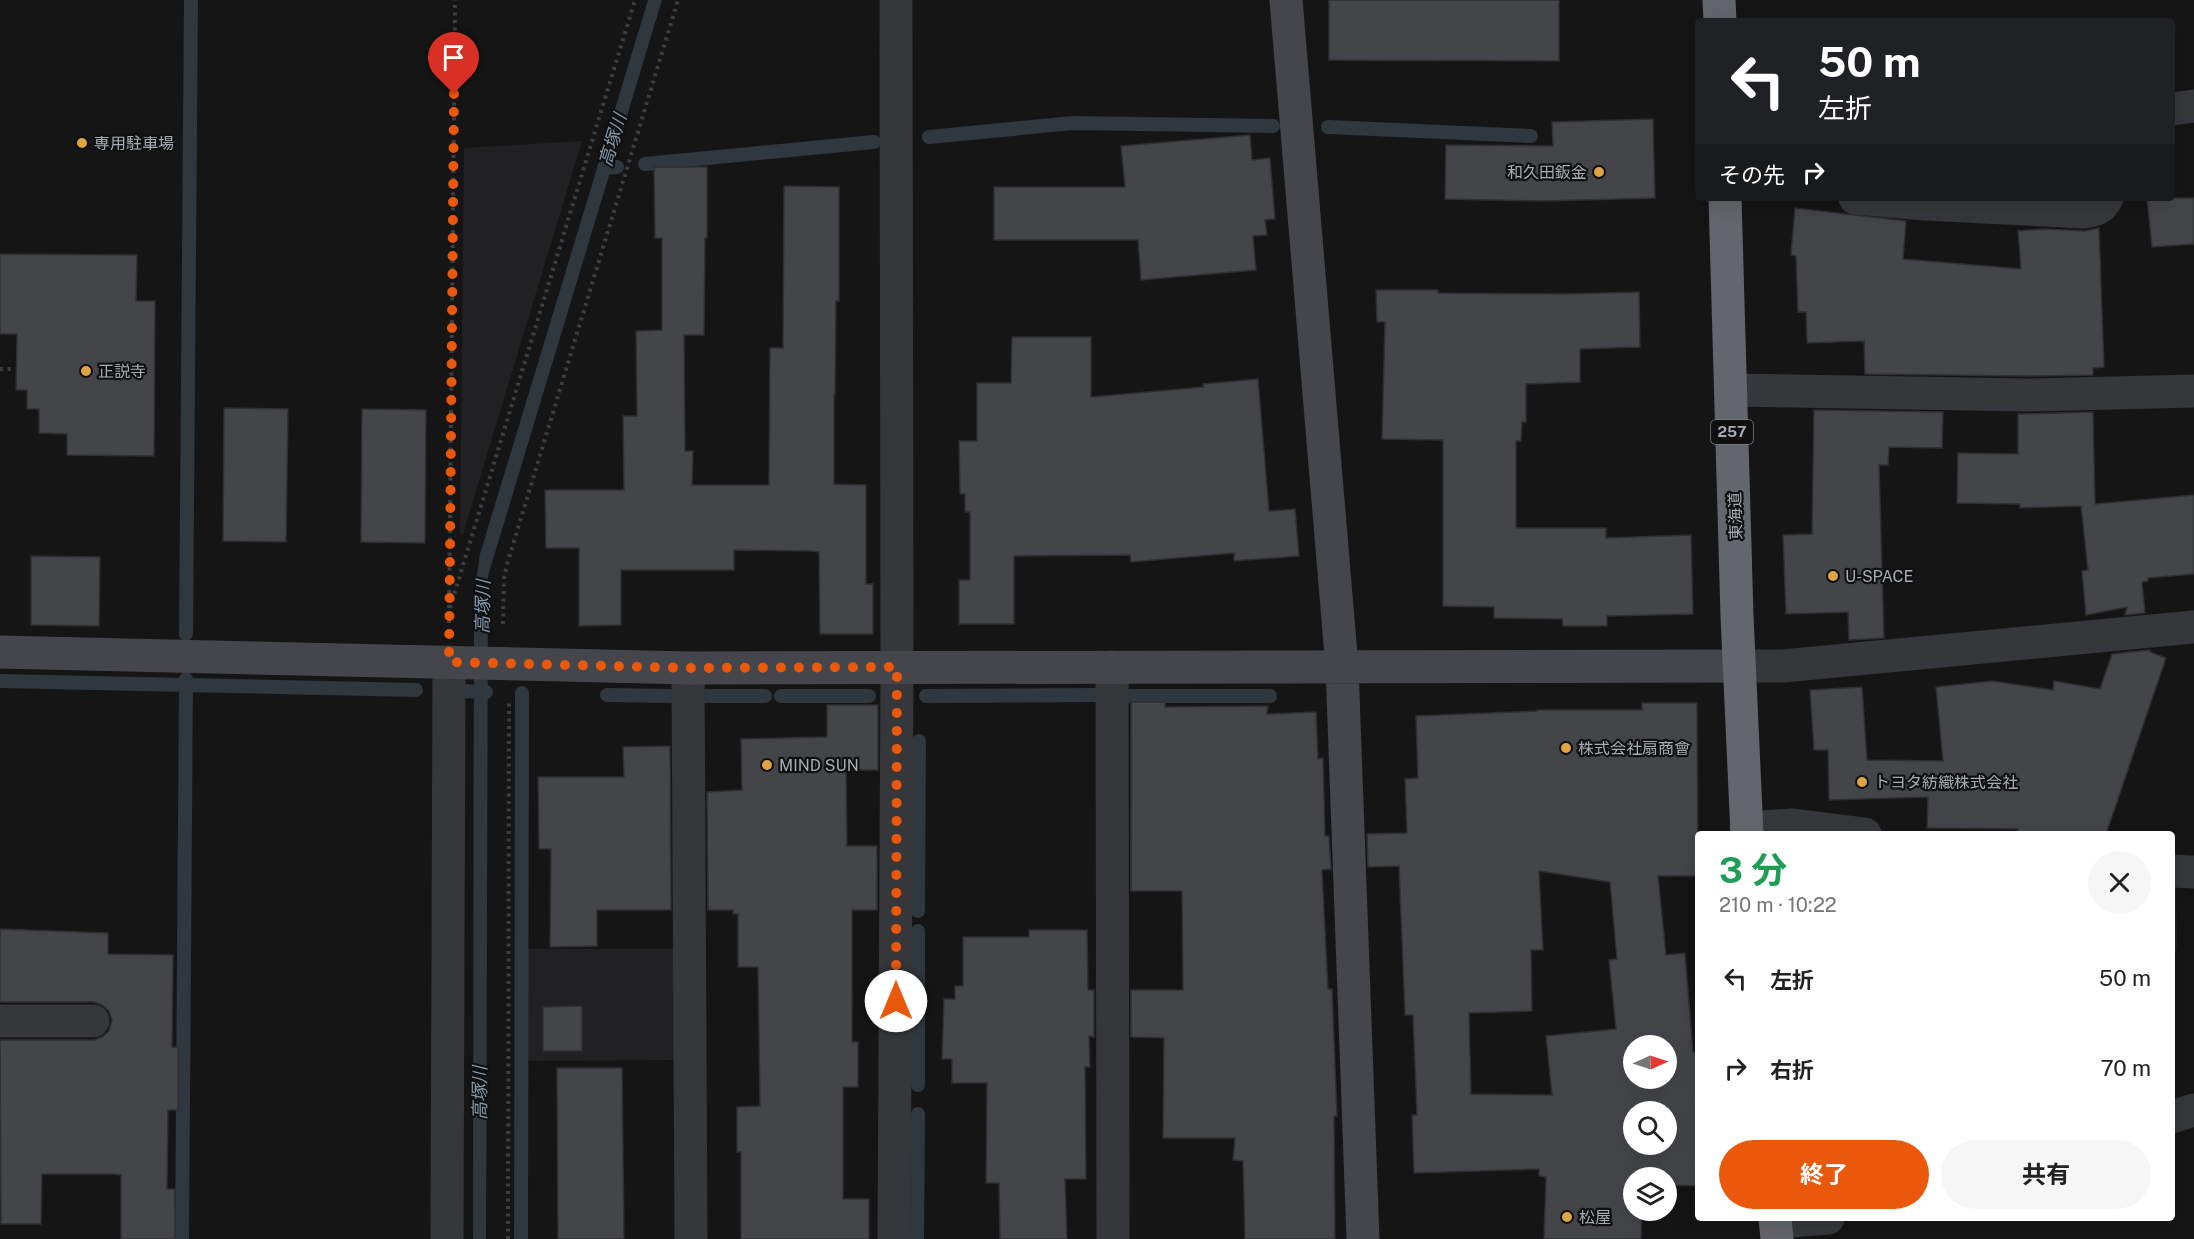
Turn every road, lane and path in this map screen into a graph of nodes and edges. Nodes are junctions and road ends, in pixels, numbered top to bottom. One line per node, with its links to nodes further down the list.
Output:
1 (455, 0): 17 (path)
2 (635, 0): 17 (path)
3 (678, 0): 21 (path)
4 (896, 0): 23 (street)
5 (1286, 0): 25 (street)
6 (1719, 0): 7 (highway)
7 (1720, 18)
8 (2194, 106): 9 (street)
9 (2175, 109)
10 (1725, 201): 15 (highway, 東海道 / 257)
11 (1890, 201): 12 (street)
12 (2106, 201)
13 (0, 369): 14 (path)
14 (13, 369)
15 (1731, 390): 16 (street); 22 (highway, 東海道 / 257)
16 (2194, 391)
17 (449, 612): 20 (path)
18 (2194, 627): 22 (street)
19 (0, 652): 20 (street)
20 (457, 662): 21 (street); 37 (street)
21 (503, 663): 26 (street); 38 (path)
22 (1739, 666): 25 (street); 27 (highway, 東海道 / 257)
23 (897, 667): 24 (street); 26 (street); 40 (street)
24 (1112, 667): 25 (street); 41 (street)
25 (1342, 667): 42 (street)
26 (688, 668): 39 (street)
27 (1747, 831): 28 (street)
28 (1841, 831)
29 (2175, 871): 30 (street)
30 (2194, 872)
31 (0, 1020): 32 (street)
32 (93, 1022)
33 (2194, 1110): 34 (street)
34 (2175, 1116)
35 (1808, 1221): 36 (street)
36 (1776, 1226)
37 (447, 1239)
38 (508, 1239)
39 (691, 1239)
40 (894, 1239)
41 (1113, 1239)
42 (1363, 1239)

